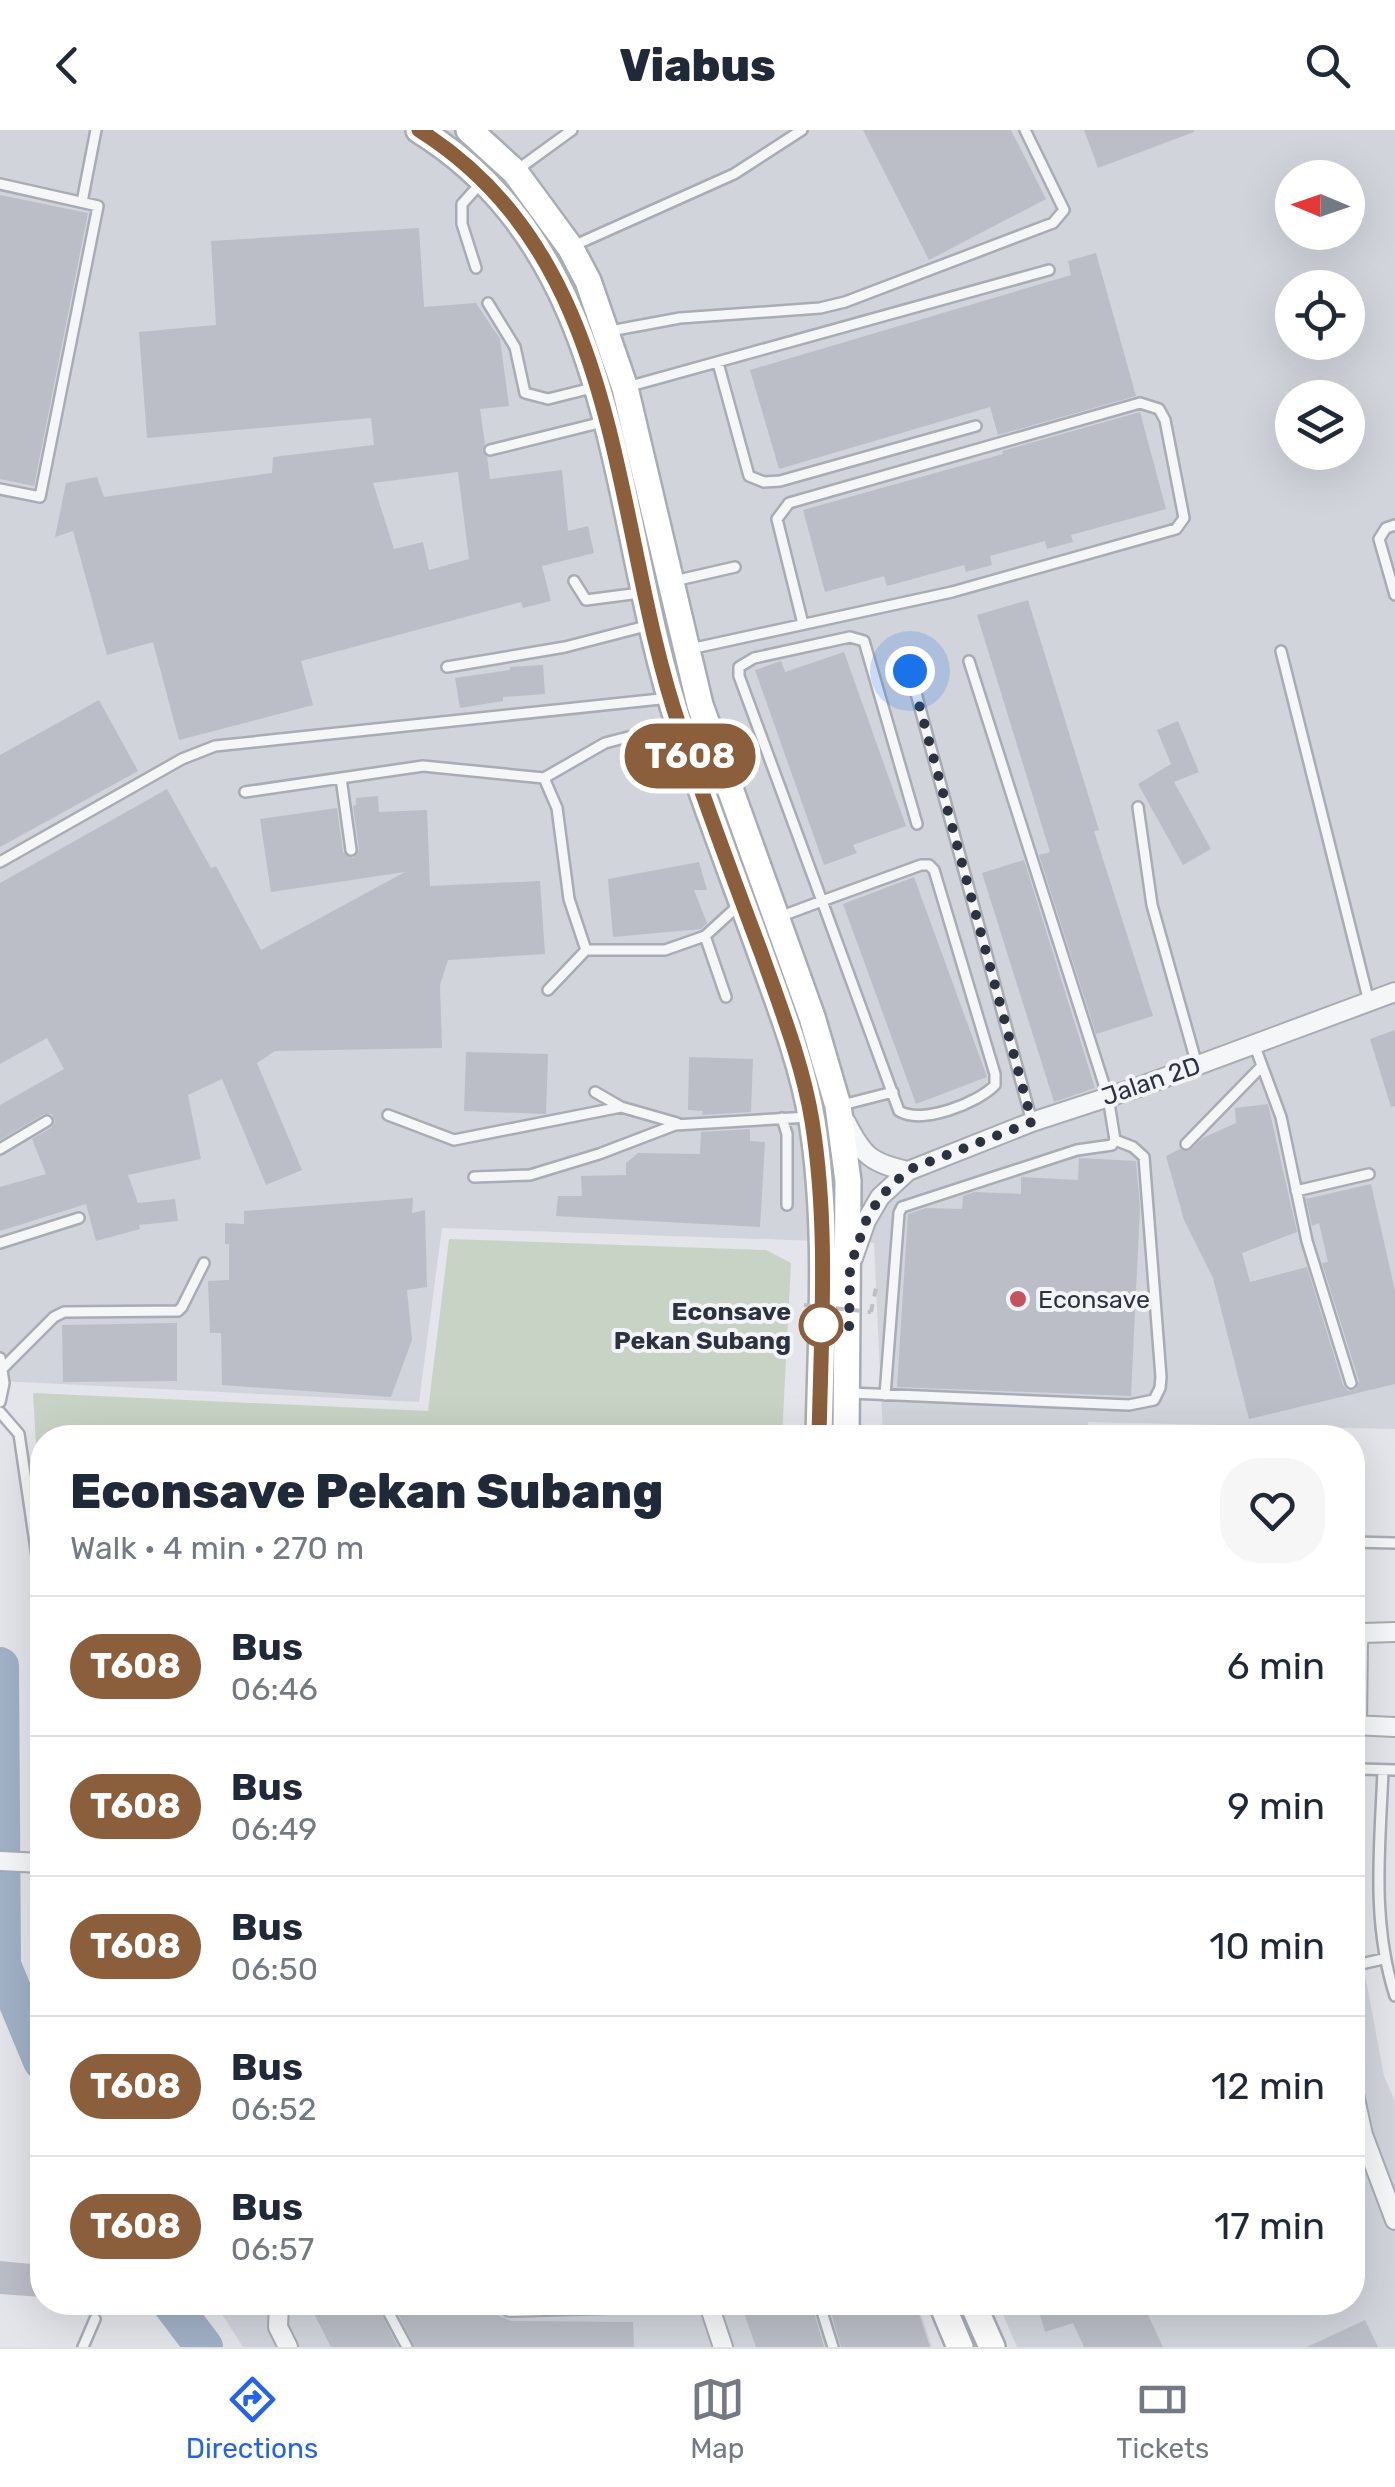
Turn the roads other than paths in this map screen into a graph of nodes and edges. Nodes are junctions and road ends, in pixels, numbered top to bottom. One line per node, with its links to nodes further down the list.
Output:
1 (418, 130): 8 (main road)
2 (468, 130): 7 (main road)
3 (572, 130): 7 (lane)
4 (802, 130): 11 (lane)
5 (1026, 130): 15 (lane)
6 (94, 131): 10 (lane)
7 (515, 172): 11 (main road)
8 (484, 181): 12 (lane); 17 (main road)
9 (0, 184): 10 (lane)
10 (82, 202): 22 (lane)
11 (570, 247): 15 (main road)
12 (476, 268)
13 (1050, 270): 16 (lane)
14 (488, 303): 17 (lane)
15 (607, 332): 18 (main road)
16 (718, 363): 18 (lane); 20 (lane)
17 (598, 386): 19 (main road)
18 (625, 388): 25 (main road)
19 (607, 421): 21 (lane); 27 (main road)
20 (976, 426)
21 (490, 450)
22 (0, 489)
23 (1395, 525): 28 (lane)
24 (735, 567): 25 (lane)
25 (671, 581): 31 (main road)
26 (574, 582): 27 (lane)
27 (646, 592): 29 (main road)
28 (1395, 595)
29 (653, 624): 34 (lane); 36 (main road)
30 (802, 624): 30 (lane); 31 (lane)
31 (687, 650): 47 (main road)
32 (1281, 651): 53 (lane)
33 (969, 661): 59 (lane)
34 (447, 667)
35 (910, 671): 66 (lane)
36 (672, 698): 37 (main road); 44 (lane)
37 (678, 724): 39 (lane); 46 (main road)
38 (341, 778): 39 (lane); 40 (lane); 43 (lane)
39 (544, 778): 49 (lane)
40 (245, 792)
41 (1138, 807): 55 (lane)
42 (917, 824): 45 (lane)
43 (351, 850)
44 (0, 862)
45 (822, 901): 47 (lane); 58 (lane); 58 (lane)
46 (742, 902): 48 (lane); 63 (main road)
47 (777, 918): 60 (main road)
48 (706, 936): 49 (lane); 52 (lane)
49 (586, 950): 50 (lane)
50 (548, 990)
51 (1395, 992): 53 (street, Jalan 2D)
52 (726, 997)
53 (1369, 1002): 54 (street, Jalan 2D)
54 (1254, 1044): 55 (street, Jalan 2D); 56 (lane)
55 (1198, 1065): 59 (street, Jalan 2D)
56 (1262, 1066): 69 (lane); 74 (lane)
57 (594, 1092): 61 (lane)
58 (893, 1092): 60 (lane)
59 (1108, 1096): 66 (street, Jalan 2D); 68 (lane)
60 (838, 1106): 71 (street); 79 (main road)
61 (621, 1107): 62 (lane); 67 (lane)
62 (388, 1115)
63 (811, 1116): 64 (lane); 86 (main road)
64 (782, 1118): 67 (lane); 75 (lane)
65 (48, 1121): 70 (lane)
66 (1032, 1122): 71 (street, Jalan 2D)
67 (684, 1125): 73 (lane)
68 (1115, 1140): 83 (lane); 83 (lane)
69 (1186, 1144)
70 (0, 1149)
71 (908, 1170): 79 (street, Jalan 2D)
72 (1369, 1174): 74 (lane)
73 (474, 1177)
74 (1296, 1190): 81 (lane)
75 (787, 1204)
76 (79, 1218): 77 (lane)
77 (0, 1243)
78 (204, 1263): 80 (lane)
79 (850, 1267): 82 (main road)
80 (1, 1363): 84 (lane)
81 (1351, 1383)
82 (848, 1393): 83 (lane); 87 (main road)
83 (885, 1394)
84 (0, 1402)
85 (0, 1412): 88 (lane)
86 (819, 1425)
87 (847, 1425)
88 (30, 1509)
89 (1365, 1543): 90 (lane)
90 (1395, 1544)
91 (1395, 1632): 92 (street)
92 (1365, 1633)
93 (1365, 1726): 94 (street)
94 (1395, 1727)
95 (1365, 1768): 96 (lane)
96 (1383, 1770): 97 (lane); 100 (lane)
97 (1395, 1770)
98 (0, 1861): 99 (street)
99 (30, 1862)
100 (1383, 1959): 101 (lane); 102 (lane)
101 (1365, 1963)
102 (1395, 1996)
103 (1365, 2140): 104 (street)
104 (1395, 2220)
105 (278, 2315): 113 (street)
106 (391, 2315): 114 (lane)
107 (712, 2315): 115 (street)
108 (823, 2315): 116 (lane)
109 (946, 2315): 117 (main road)
110 (978, 2315): 118 (main road)
111 (95, 2319): 112 (lane)
112 (82, 2347)
113 (288, 2347)
114 (407, 2347)
115 (723, 2347)
116 (833, 2347)
117 (960, 2347)
118 (992, 2347)

